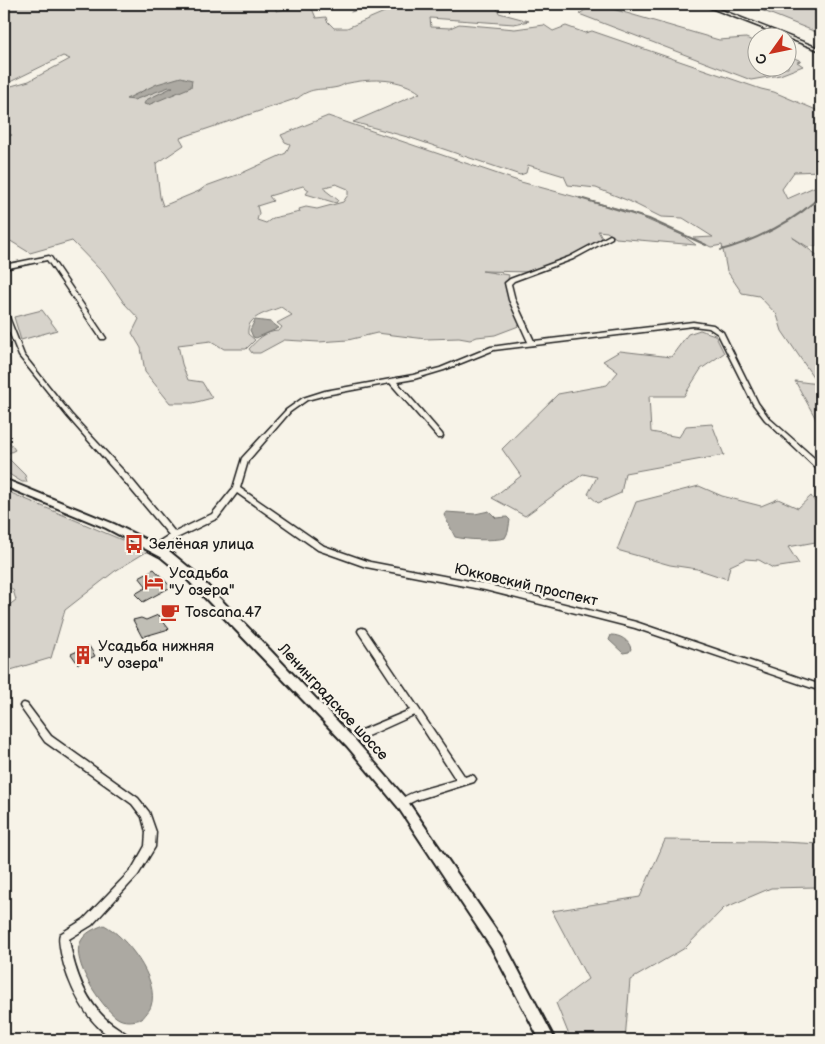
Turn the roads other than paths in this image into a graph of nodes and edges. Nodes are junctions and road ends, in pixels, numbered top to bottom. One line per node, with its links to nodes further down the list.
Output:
1 (694, 4): 3 (street)
2 (703, 4): 5 (street)
3 (754, 28)
4 (798, 44): 5 (street)
5 (821, 52)
6 (610, 237): 10 (street)
7 (4, 267): 9 (street)
8 (4, 312): 16 (street)
9 (103, 338)
10 (532, 343): 11 (street); 13 (street)
11 (392, 381): 12 (street); 15 (street)
12 (440, 436)
13 (821, 468)
14 (4, 482): 17 (main road, Ленинградское шоссе)
15 (236, 489): 16 (street); 19 (street, Юкковский проспект)
16 (174, 536): 17 (street)
17 (155, 548): 23 (main road, Ленинградское шоссе)
18 (362, 631): 21 (street)
19 (821, 688)
20 (24, 706): 24 (street)
21 (415, 711): 22 (street); 23 (street)
22 (358, 736)
23 (402, 803): 25 (main road, Ленинградское шоссе)
24 (125, 1040)
25 (548, 1040)

